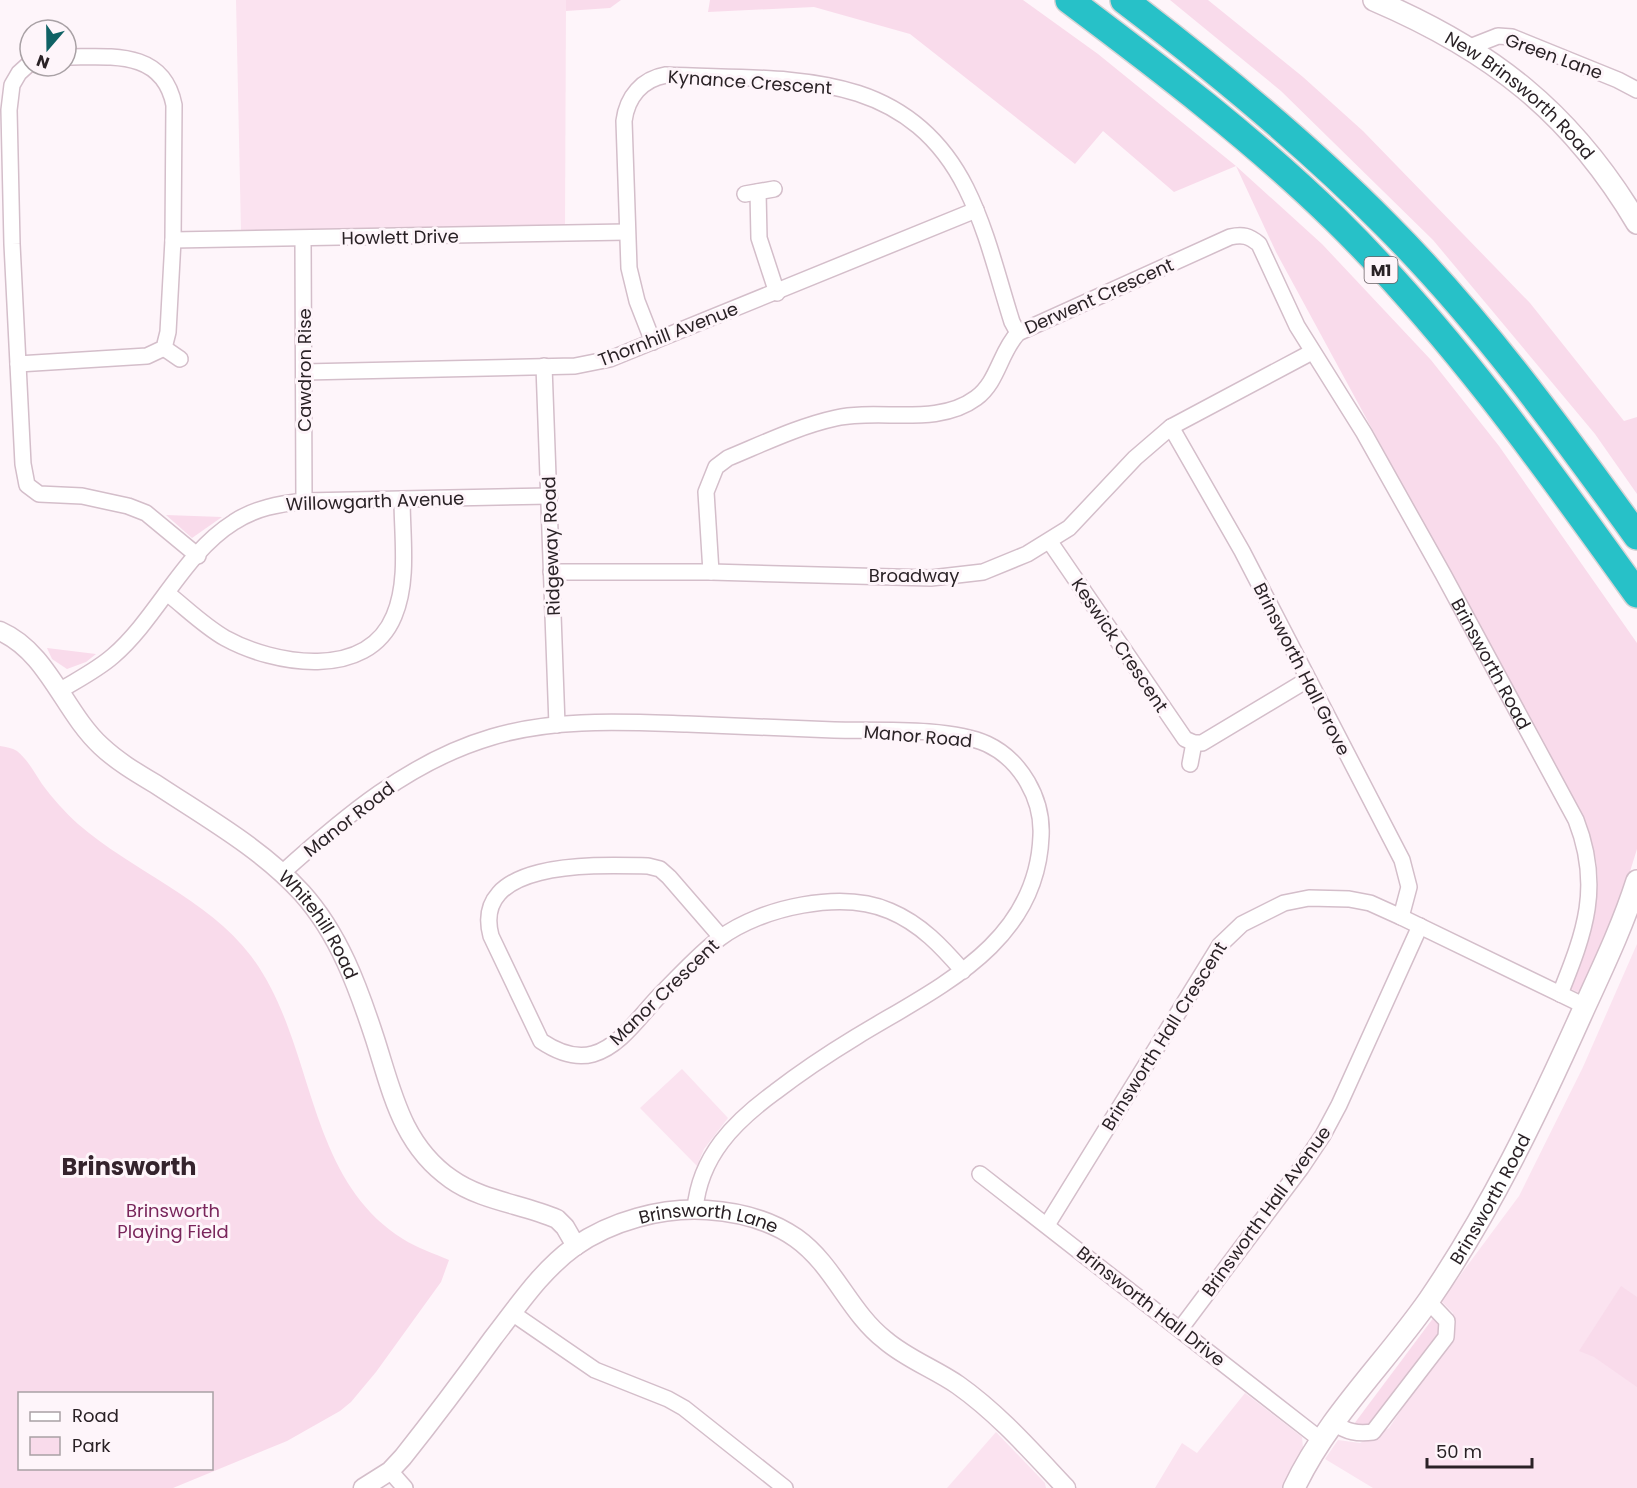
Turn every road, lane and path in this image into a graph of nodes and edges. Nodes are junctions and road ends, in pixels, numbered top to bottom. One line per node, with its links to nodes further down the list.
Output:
1 (1069, 0): 33 (highway, M1)
2 (1124, 0): 27 (highway, M1)
3 (1374, 0): 4 (main road, New Brinsworth Road)
4 (1470, 47): 7 (street, Green Lane); 10 (main road, New Brinsworth Road)
5 (78, 57): 13 (street)
6 (18, 75): 20 (street)
7 (1637, 90)
8 (774, 189): 14 (street)
9 (976, 210): 11 (street, Kynance Crescent); 14 (street, Thornhill Avenue); 15 (street, Kynance Crescent)
10 (1637, 223)
11 (627, 232): 12 (street, Howlett Drive); 16 (street, Kynance Crescent)
12 (303, 239): 13 (street, Howlett Drive); 22 (street, Cawdron Rise)
13 (173, 240): 17 (street)
14 (777, 293): 16 (street, Thornhill Avenue)
15 (1018, 333): 18 (street, Derwent Crescent); 31 (street, Derwent Crescent)
16 (653, 342): 21 (street, Thornhill Avenue)
17 (164, 348): 19 (street); 20 (street)
18 (1312, 352): 23 (street, Broadway); 46 (street, Brinsworth Road)
19 (180, 359)
20 (18, 364): 29 (street)
21 (544, 366): 22 (street, Thornhill Avenue); 24 (street, Ridgeway Road)
22 (304, 372): 26 (street, Cawdron Rise)
23 (1170, 427): 28 (street, Broadway); 35 (street, Brinsworth Hall Grove)
24 (550, 496): 25 (street, Willowgarth Avenue); 30 (street, Ridgeway Road)
25 (402, 499): 26 (street, Willowgarth Avenue); 32 (street)
26 (304, 501): 29 (street, Willowgarth Avenue)
27 (1637, 536)
28 (1050, 542): 31 (street, Broadway); 38 (street, Keswick Crescent)
29 (198, 556): 32 (street, Willowgarth Avenue)
30 (551, 572): 31 (street, Broadway); 37 (street, Ridgeway Road)
31 (711, 572)
32 (167, 593): 36 (street, Willowgarth Avenue)
33 (1637, 594)
34 (0, 631): 36 (street, Whitehill Road)
35 (1307, 680): 38 (street); 42 (street, Brinsworth Hall Grove)
36 (59, 691): 40 (street, Whitehill Road)
37 (557, 725): 40 (street, Manor Road); 45 (street, Manor Road)
38 (1194, 743): 39 (street)
39 (1190, 764)
40 (282, 873): 51 (street, Whitehill Road)
41 (1637, 881): 47 (main road, Brinsworth Road)
42 (1401, 917): 43 (street, Brinsworth Hall Crescent); 50 (street, Brinsworth Hall Crescent)
43 (1420, 926): 46 (street, Brinsworth Hall Crescent); 54 (street, Brinsworth Hall Avenue)
44 (721, 937): 44 (street, Manor Crescent); 45 (street, Manor Crescent)
45 (963, 971): 49 (street, Manor Road)
46 (1560, 993): 47 (street, Brinsworth Hall Crescent)
47 (1585, 1006): 52 (main road, Brinsworth Road)
48 (980, 1174): 50 (street, Brinsworth Hall Drive)
49 (695, 1209): 51 (street, Brinsworth Lane); 61 (street, Brinsworth Lane)
50 (1047, 1225): 54 (street, Brinsworth Hall Drive)
51 (576, 1246): 53 (street, Brinsworth Lane)
52 (1428, 1301): 55 (main road, Brinsworth Road); 55 (street)
53 (512, 1313): 57 (street, Brinsworth Lane); 60 (street)
54 (1181, 1328): 56 (street, Brinsworth Hall Drive)
55 (1334, 1423): 56 (main road, Brinsworth Road)
56 (1321, 1440): 62 (main road, Brinsworth Road)
57 (390, 1471): 58 (street, Brinsworth Lane); 59 (street)
58 (363, 1488)
59 (405, 1488)
60 (785, 1488)
61 (1066, 1488)
62 (1294, 1488)

